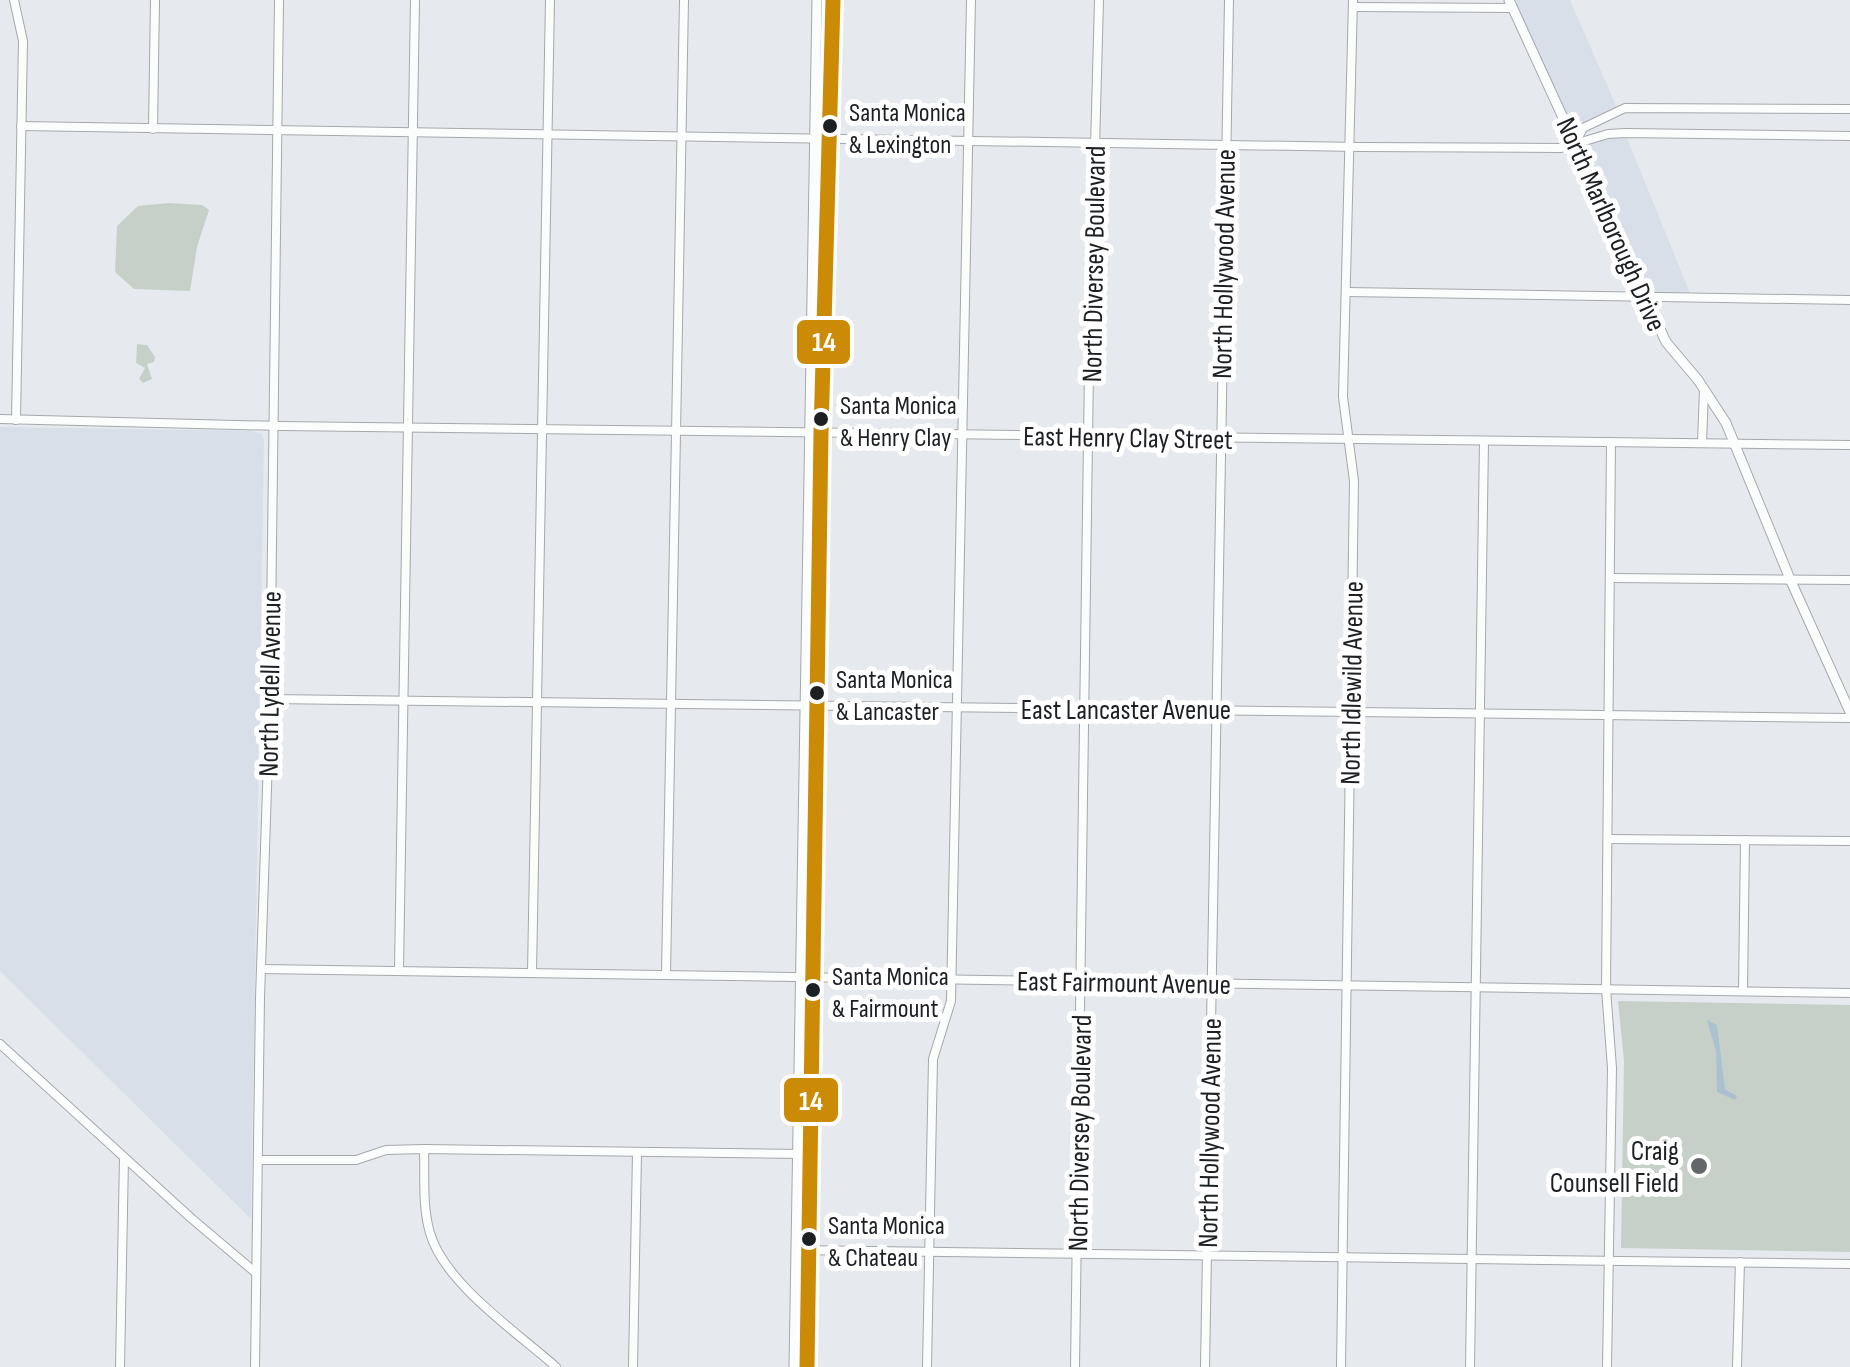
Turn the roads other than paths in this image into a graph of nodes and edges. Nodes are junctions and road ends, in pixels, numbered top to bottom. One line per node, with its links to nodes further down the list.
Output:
1 (14, 0): 15 (street)
2 (154, 0): 16 (street)
3 (279, 0): 17 (street, North Lydell Avenue)
4 (415, 0): 18 (street)
5 (550, 0): 19 (street)
6 (684, 0): 21 (street)
7 (817, 0): 22 (street)
8 (833, 0): 23 (street)
9 (971, 0): 24 (street)
10 (1099, 0): 26 (street, North Diversey Boulevard)
11 (1229, 0): 27 (street, North Hollywood Avenue)
12 (1353, 3): 13 (street); 28 (street, North Idlewild Avenue)
13 (1511, 4): 25 (street, North Marlborough Drive)
14 (1850, 109): 25 (street)
15 (22, 126): 16 (street); 34 (street)
16 (153, 129): 17 (street)
17 (276, 131): 18 (street); 35 (street, North Lydell Avenue)
18 (413, 134): 19 (street); 36 (street)
19 (548, 136): 21 (street); 37 (street)
20 (1850, 136): 25 (street)
21 (680, 138): 22 (street); 38 (street)
22 (814, 140): 23 (street); 39 (street)
23 (830, 140): 24 (street); 40 (street)
24 (968, 142): 26 (street); 41 (street)
25 (1575, 142): 28 (street); 30 (street, North Marlborough Drive)
26 (1096, 143): 27 (street); 42 (street, North Diversey Boulevard)
27 (1226, 145): 28 (street); 43 (street, North Hollywood Avenue)
28 (1350, 147): 29 (street, North Idlewild Avenue)
29 (1346, 292): 30 (street); 44 (street, North Idlewild Avenue)
30 (1643, 296): 31 (street); 32 (street, North Marlborough Drive)
31 (1850, 300)
32 (1704, 389): 47 (street); 48 (street, North Marlborough Drive)
33 (0, 419): 34 (street, East Henry Clay Street)
34 (16, 420): 35 (street, East Henry Clay Street)
35 (272, 426): 36 (street, East Henry Clay Street); 53 (street, North Lydell Avenue)
36 (407, 426): 37 (street, East Henry Clay Street); 54 (street)
37 (541, 429): 38 (street, East Henry Clay Street); 55 (street)
38 (676, 430): 39 (street, East Henry Clay Street); 56 (street)
39 (808, 433): 40 (street, East Henry Clay Street); 57 (street)
40 (821, 433): 41 (street, East Henry Clay Street); 58 (street)
41 (961, 434): 42 (street, East Henry Clay Street); 59 (street)
42 (1089, 436): 43 (street, East Henry Clay Street); 60 (street, North Diversey Boulevard)
43 (1220, 438): 44 (street, East Henry Clay Street); 61 (street, North Hollywood Avenue)
44 (1349, 439): 45 (street, East Henry Clay Street); 62 (street, North Idlewild Avenue)
45 (1484, 441): 46 (street, East Henry Clay Street); 63 (street)
46 (1611, 442): 47 (street, East Henry Clay Street); 50 (street)
47 (1702, 444): 48 (street, East Henry Clay Street)
48 (1735, 444): 49 (street, East Henry Clay Street); 51 (street, North Marlborough Drive)
49 (1850, 445)
50 (1610, 578): 51 (street); 64 (street)
51 (1790, 580): 52 (street); 65 (street, North Marlborough Drive)
52 (1850, 580)
53 (270, 699): 54 (street, East Lancaster Avenue); 69 (street, North Lydell Avenue)
54 (402, 700): 55 (street, East Lancaster Avenue); 70 (street)
55 (536, 702): 56 (street, East Lancaster Avenue); 71 (street)
56 (670, 704): 57 (street, East Lancaster Avenue); 72 (street)
57 (804, 706): 58 (street, East Lancaster Avenue); 73 (street)
58 (818, 706): 59 (street, East Lancaster Avenue); 74 (street)
59 (958, 708): 60 (street, East Lancaster Avenue); 75 (street)
60 (1086, 708): 61 (street, East Lancaster Avenue); 76 (street, North Diversey Boulevard)
61 (1215, 709): 62 (street, East Lancaster Avenue); 77 (street, North Hollywood Avenue)
62 (1351, 711): 63 (street, East Lancaster Avenue); 78 (street, North Idlewild Avenue)
63 (1480, 714): 64 (street, East Lancaster Avenue); 79 (street)
64 (1609, 714): 65 (street, East Lancaster Avenue); 66 (street)
65 (1850, 715)
66 (1608, 839): 67 (street); 80 (street)
67 (1746, 840): 68 (street); 81 (street)
68 (1850, 841)
69 (261, 969): 70 (street, East Fairmount Avenue); 89 (street, North Lydell Avenue)
70 (399, 970): 71 (street, East Fairmount Avenue)
71 (532, 972): 72 (street, East Fairmount Avenue)
72 (666, 974): 73 (street, East Fairmount Avenue)
73 (800, 978): 74 (street, East Fairmount Avenue); 86 (street)
74 (814, 978): 75 (street, East Fairmount Avenue); 87 (street)
75 (952, 980): 76 (street, East Fairmount Avenue); 92 (street)
76 (1082, 982): 77 (street, East Fairmount Avenue); 93 (street, North Diversey Boulevard)
77 (1212, 983): 78 (street, East Fairmount Avenue); 94 (street, North Hollywood Avenue)
78 (1347, 985): 79 (street, East Fairmount Avenue); 95 (street, North Idlewild Avenue)
79 (1476, 986): 80 (street, East Fairmount Avenue); 96 (street)
80 (1606, 988): 81 (street, East Fairmount Avenue); 97 (street)
81 (1743, 990): 82 (street, East Fairmount Avenue)
82 (1850, 993)
83 (0, 1044): 88 (street)
84 (424, 1148): 85 (street); 89 (street); 103 (street)
85 (637, 1153): 86 (street); 104 (street)
86 (798, 1154): 87 (street); 90 (street)
87 (811, 1154): 91 (street)
88 (124, 1158): 100 (street); 101 (street)
89 (260, 1160): 100 (street, North Lydell Avenue)
90 (796, 1250): 91 (street); 105 (street)
91 (809, 1250): 92 (street); 106 (street)
92 (929, 1252): 93 (street); 107 (street)
93 (1076, 1254): 94 (street); 108 (street, North Diversey Boulevard)
94 (1206, 1255): 95 (street); 109 (street, North Hollywood Avenue)
95 (1343, 1257): 96 (street); 110 (street, North Idlewild Avenue)
96 (1472, 1258): 97 (street); 111 (street)
97 (1608, 1260): 98 (street); 112 (street)
98 (1740, 1262): 99 (street); 113 (street)
99 (1850, 1264)
100 (256, 1273): 102 (street, North Lydell Avenue)
101 (120, 1367)
102 (255, 1367)
103 (556, 1367)
104 (633, 1367)
105 (794, 1367)
106 (807, 1367)
107 (927, 1367)
108 (1075, 1367)
109 (1205, 1367)
110 (1341, 1367)
111 (1470, 1367)
112 (1607, 1367)
113 (1738, 1367)

